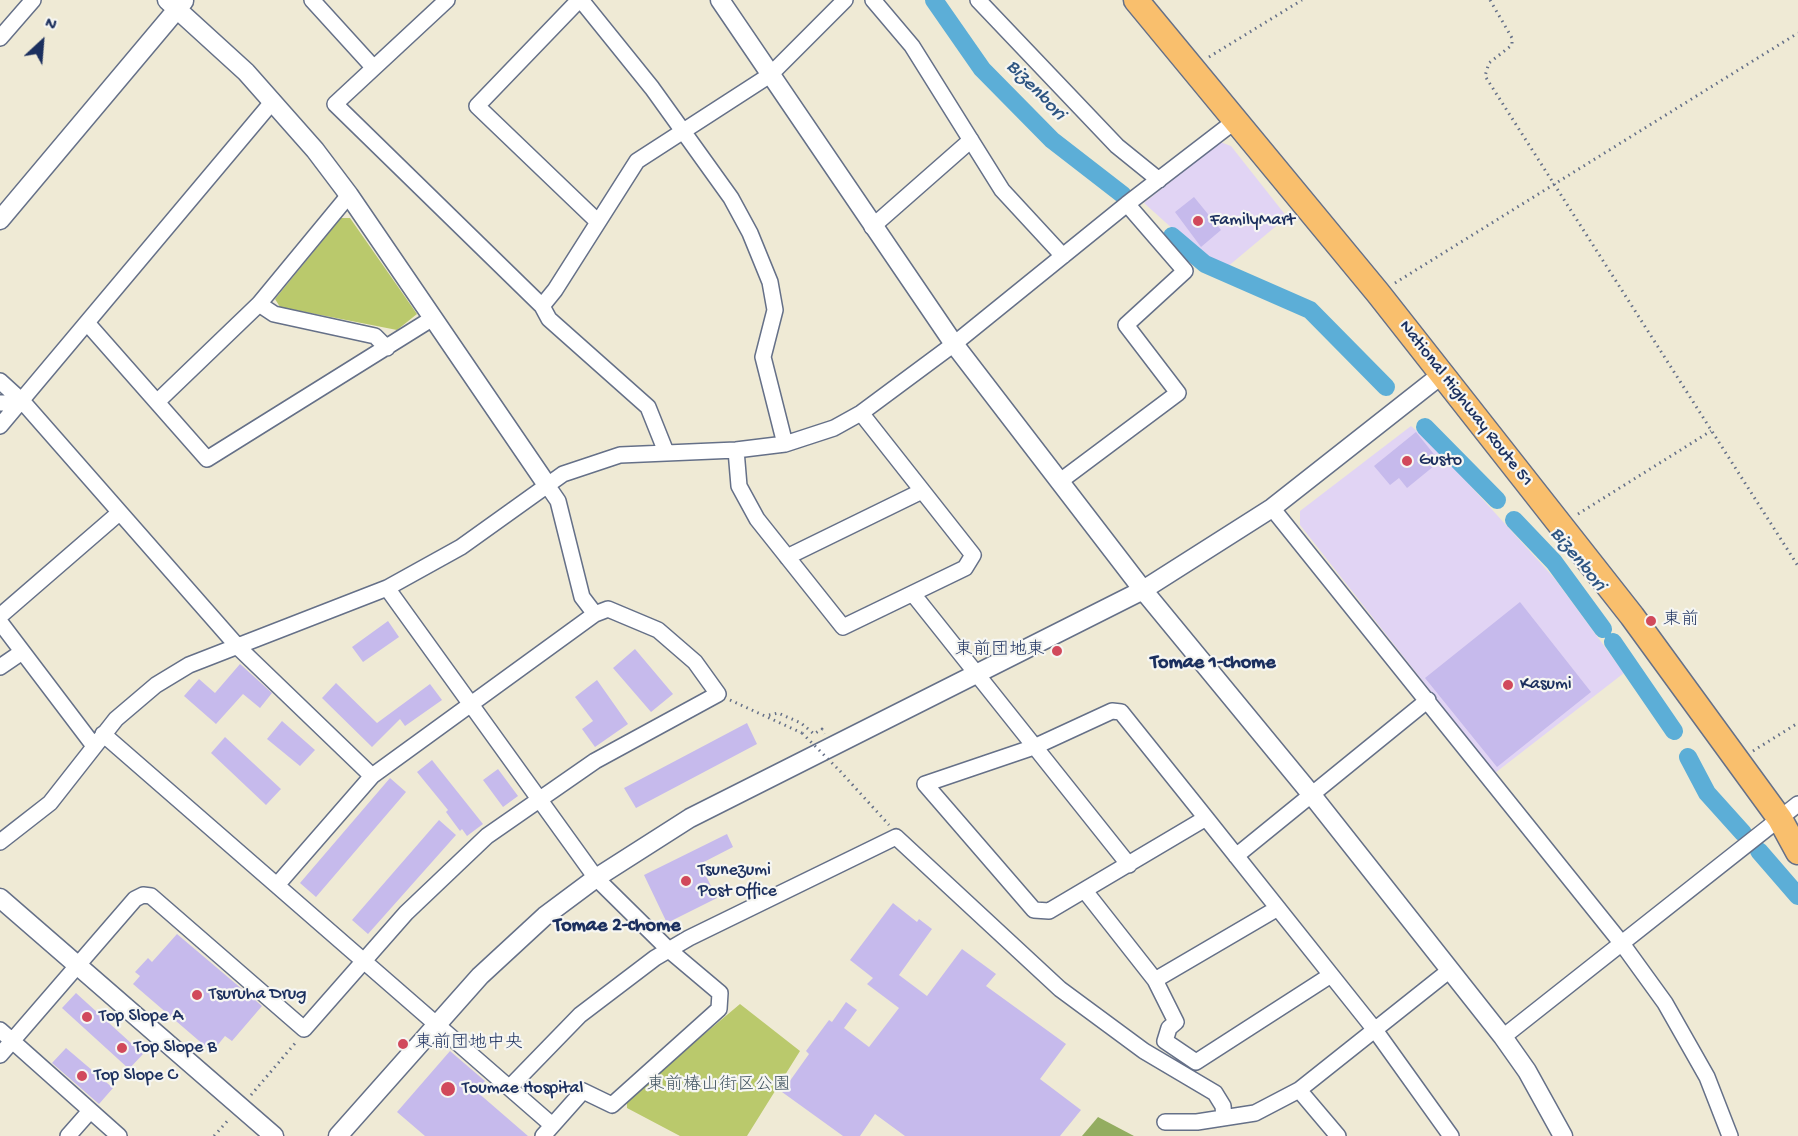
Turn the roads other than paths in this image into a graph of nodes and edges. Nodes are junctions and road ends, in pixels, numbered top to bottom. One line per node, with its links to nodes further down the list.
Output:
1 (312, 0): 12 (street)
2 (447, 0): 12 (street)
3 (580, 0): 16 (street); 22 (street)
4 (720, 0): 13 (street)
5 (845, 0): 13 (street)
6 (873, 0): 17 (street)
7 (978, 0): 18 (street)
8 (1137, 0): 15 (highway, National Highway Route 51)
9 (23, 3): 11 (street)
10 (176, 3): 14 (street); 21 (street)
11 (0, 38)
12 (373, 67): 26 (street)
13 (770, 75): 16 (street); 23 (street)
14 (273, 101): 19 (street); 28 (street)
15 (1235, 121): 18 (street); 31 (highway, National Highway Route 51)
16 (682, 130): 22 (street); 38 (street)
17 (971, 140): 23 (street); 24 (street)
18 (1159, 180): 20 (street)
19 (349, 195): 25 (street); 27 (street)
20 (1127, 204): 24 (street); 41 (street)
21 (0, 220)
22 (597, 221): 26 (street)
23 (872, 227): 29 (street)
24 (1063, 256): 29 (street)
25 (259, 304): 30 (street); 34 (street)
26 (542, 306): 40 (street)
27 (433, 318): 30 (street); 42 (street)
28 (88, 324): 33 (street); 34 (street)
29 (954, 344): 36 (street); 41 (street)
30 (387, 348): 34 (street)
31 (1441, 375): 44 (street); 64 (highway, National Highway Route 51)
32 (0, 381): 33 (street)
33 (23, 402): 35 (street); 37 (street); 45 (street)
34 (157, 402)
35 (0, 403)
36 (861, 413): 38 (street); 43 (street)
37 (0, 426)
38 (785, 444): 39 (street)
39 (736, 450): 40 (street); 46 (street)
40 (666, 452): 42 (street)
41 (1059, 482): 48 (street)
42 (547, 485): 47 (street); 50 (street)
43 (922, 491): 46 (street); 49 (street)
44 (1272, 508): 48 (street); 57 (street)
45 (119, 513): 51 (street); 53 (street)
46 (787, 557): 49 (street)
47 (387, 588): 53 (street); 58 (street)
48 (1143, 590): 56 (street); 62 (street)
49 (913, 594): 56 (street)
50 (595, 614): 58 (street); 63 (street)
51 (0, 616)
52 (0, 622): 54 (street)
53 (239, 648): 59 (street); 61 (street)
54 (22, 652): 55 (street); 59 (street)
55 (0, 667)
56 (975, 675): 60 (street); 71 (street)
57 (1428, 700): 62 (street); 76 (street)
58 (471, 705): 61 (street); 63 (street)
59 (99, 740): 67 (street); 72 (street)
60 (1034, 747): 65 (street); 70 (street); 73 (street)
61 (372, 776): 72 (street)
62 (1311, 795): 69 (street); 80 (street)
63 (539, 799): 71 (street); 78 (street)
64 (1789, 812): 66 (highway, National Highway Route 51); 68 (highway, National Highway Route 51); 76 (street)
65 (1206, 818): 69 (street); 70 (street)
66 (1798, 835)
67 (0, 842)
68 (1798, 852)
69 (1236, 856): 75 (street)
70 (1129, 866): 73 (street)
71 (596, 878): 77 (street); 83 (street)
72 (277, 885): 78 (street)
73 (1085, 891): 82 (street)
74 (0, 898): 79 (street)
75 (1278, 908): 81 (street); 82 (street)
76 (1623, 945): 86 (street); 102 (street)
77 (669, 951): 89 (street); 92 (street); 94 (street)
78 (363, 959): 79 (street); 83 (street)
79 (78, 967): 87 (street); 97 (street)
80 (1450, 970): 84 (street); 86 (street)
81 (1331, 975): 82 (street); 84 (street)
82 (1155, 980)
83 (437, 1024): 89 (street); 98 (street)
84 (1375, 1029): 90 (street); 100 (street)
85 (0, 1030): 87 (street)
86 (1503, 1037): 101 (street)
87 (13, 1041): 88 (street); 91 (street)
88 (0, 1055)
89 (510, 1087): 94 (street)
90 (1299, 1090): 92 (street); 99 (street)
91 (90, 1110): 95 (street); 96 (street)
92 (1224, 1118): 93 (street)
93 (1165, 1122)
94 (547, 1130)
95 (68, 1136)
96 (119, 1136)
97 (274, 1136)
98 (338, 1136)
99 (1338, 1136)
100 (1451, 1136)
101 (1563, 1136)
102 (1730, 1136)

